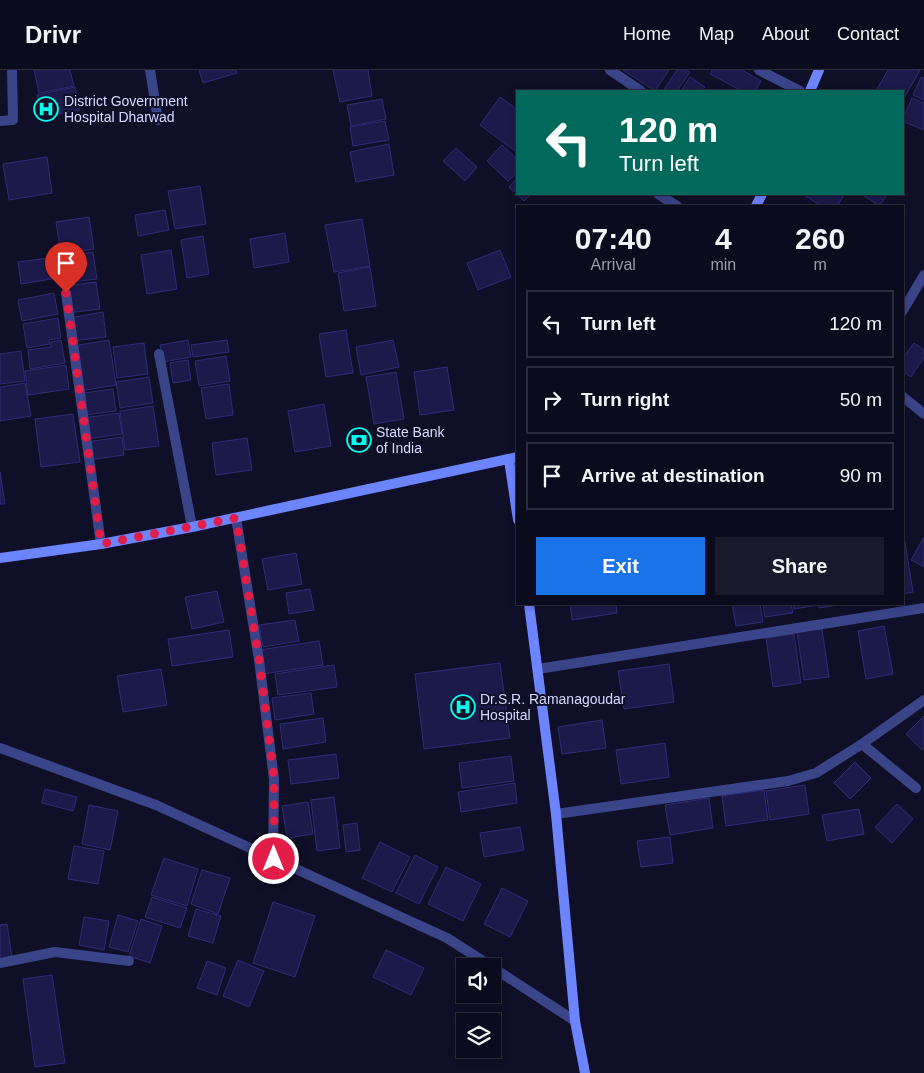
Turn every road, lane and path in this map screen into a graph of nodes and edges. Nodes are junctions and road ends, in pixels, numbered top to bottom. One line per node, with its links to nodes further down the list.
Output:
1 (12, 70): 10 (street)
2 (150, 70): 9 (street)
3 (610, 70): 6 (street)
4 (759, 70): 7 (street)
5 (819, 70): 8 (street)
6 (640, 90)
7 (798, 90)
8 (810, 90)
9 (158, 120)
10 (0, 121)
11 (660, 195): 12 (street)
12 (675, 205)
13 (924, 274): 15 (street)
14 (66, 293): 23 (street)
15 (904, 309)
16 (159, 354): 22 (street)
17 (904, 398): 18 (street)
18 (924, 414)
19 (513, 458): 20 (street); 21 (street)
20 (516, 495)
21 (236, 518): 22 (street); 33 (street)
22 (192, 527): 23 (street)
23 (101, 544): 24 (street)
24 (0, 558)
25 (529, 605): 27 (street)
26 (924, 608): 27 (street)
27 (538, 669): 32 (street)
28 (924, 700): 29 (street)
29 (862, 744): 31 (street); 32 (street)
30 (0, 748): 33 (street)
31 (916, 788)
32 (556, 814): 38 (street)
33 (274, 859): 34 (street)
34 (478, 958)
35 (129, 961): 36 (street)
36 (0, 963)
37 (501, 973): 38 (street)
38 (575, 1021): 39 (street)
39 (585, 1073)

